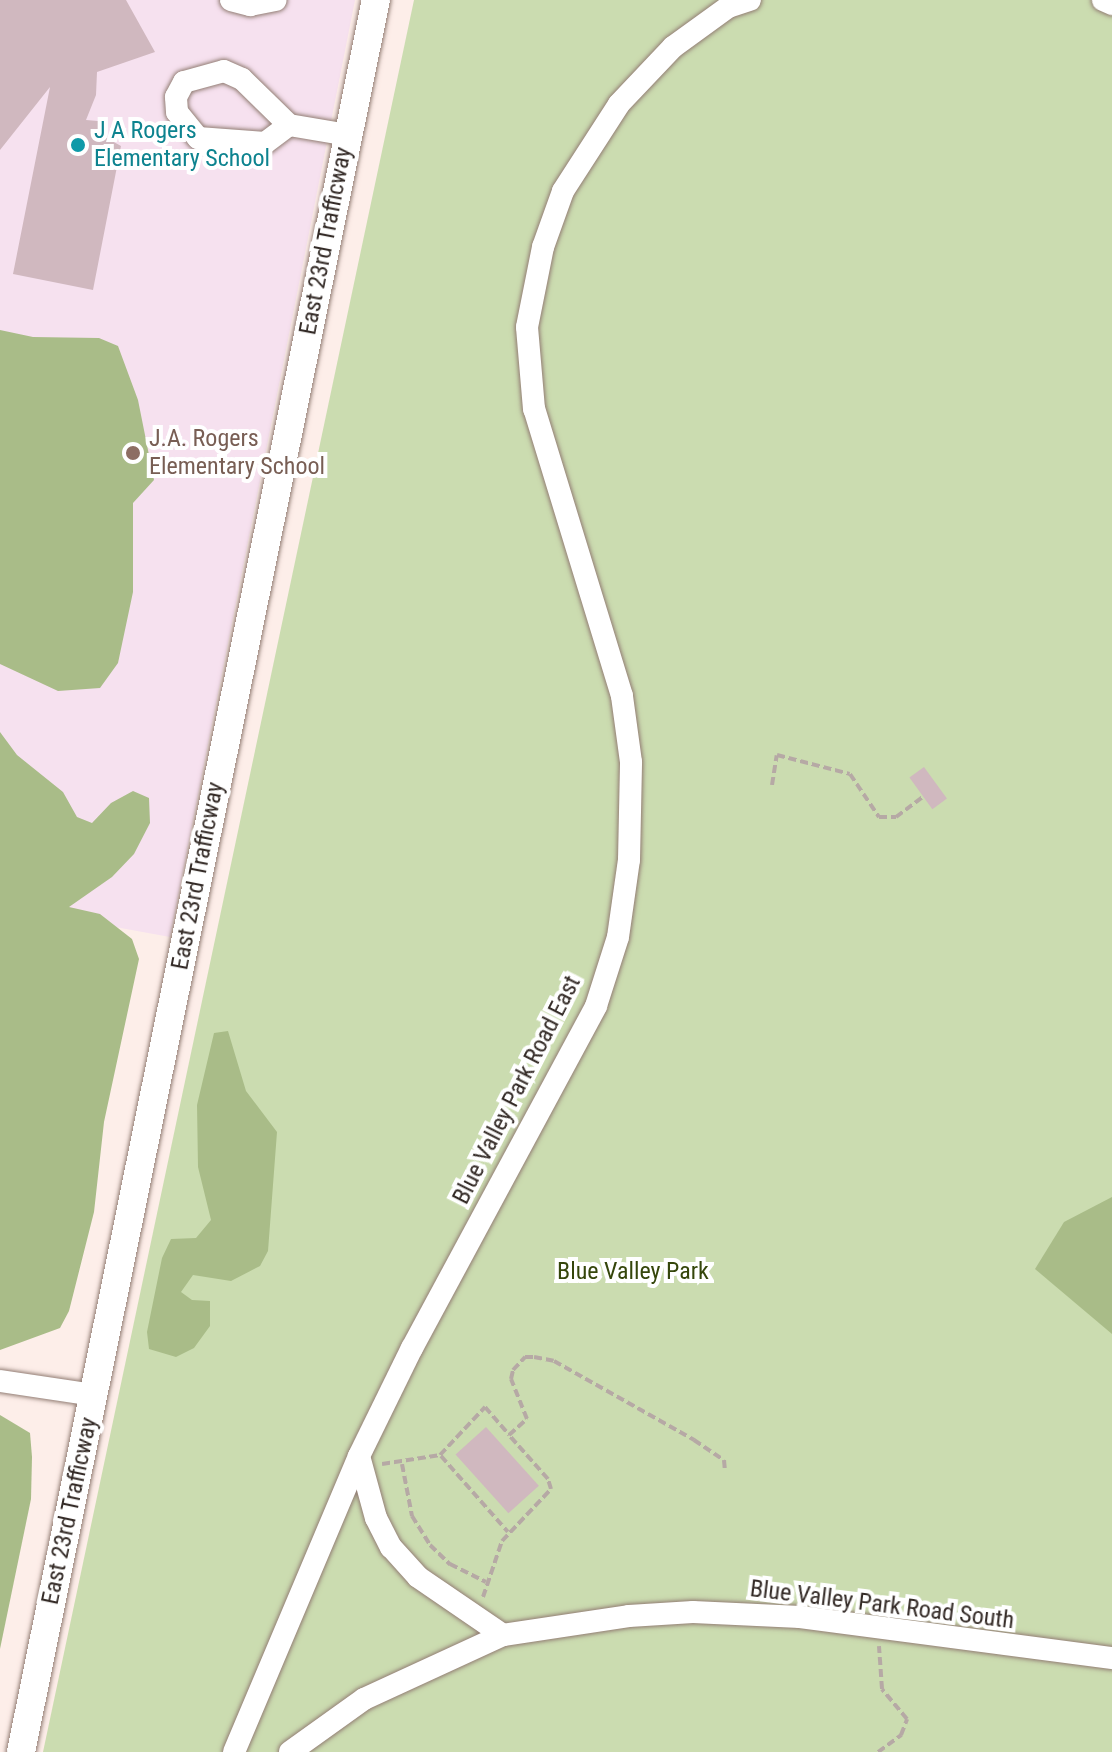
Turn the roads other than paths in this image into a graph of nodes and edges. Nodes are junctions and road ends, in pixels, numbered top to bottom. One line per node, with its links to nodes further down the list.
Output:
1 (231, 0): 2 (street)
2 (276, 0)
3 (376, 0): 8 (main road, East 23rd Trafficway)
4 (1103, 0): 6 (street)
5 (736, 2): 11 (street, Blue Valley Park Road East)
6 (1112, 4)
7 (289, 125): 7 (street); 8 (street)
8 (348, 135): 10 (main road, East 23rd Trafficway)
9 (0, 1381): 10 (street)
10 (94, 1395): 14 (main road, East 23rd Trafficway)
11 (361, 1463): 12 (street); 15 (street, Blue Valley Park Road East)
12 (503, 1635): 13 (street, Blue Valley Park Road South); 16 (street, Blue Valley Park Road South)
13 (1112, 1658)
14 (21, 1752)
15 (234, 1752)
16 (290, 1752)

